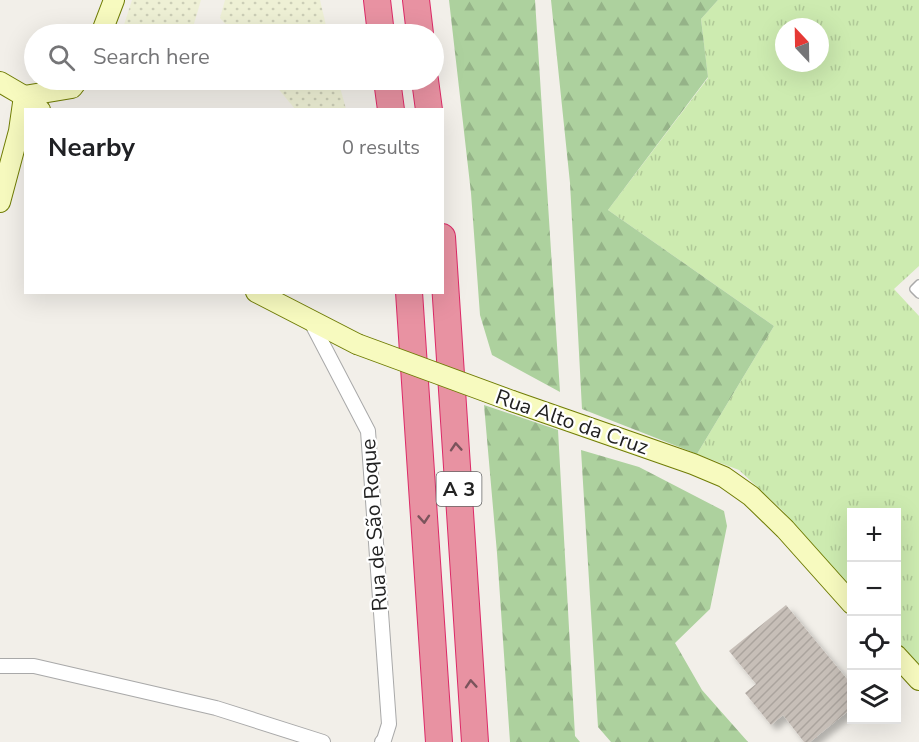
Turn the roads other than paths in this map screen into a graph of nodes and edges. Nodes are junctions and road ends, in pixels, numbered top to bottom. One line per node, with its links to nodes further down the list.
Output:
1 (114, 0): 4 (street)
2 (377, 0): 5 (highway)
3 (416, 0): 6 (highway)
4 (105, 24)
5 (380, 24)
6 (419, 24)
7 (0, 82): 11 (street)
8 (60, 90): 11 (street)
9 (388, 90): 13 (highway)
10 (426, 90): 14 (highway)
11 (24, 96): 12 (street); 15 (street)
12 (38, 108)
13 (391, 108)
14 (429, 108)
15 (0, 202)
16 (444, 268): 29 (highway, A 3, one-way to 16)
17 (919, 285): 20 (lane)
18 (260, 294): 21 (street, Rua Alto da Cruz)
19 (410, 294): 28 (highway, A 3, one-way to 28)
20 (919, 294)
21 (310, 320): 22 (street, Rua Alto da Cruz, bridge); 27 (street, Rua de São Roque)
22 (847, 599)
23 (901, 660): 25 (street)
24 (0, 666): 26 (street)
25 (919, 680)
26 (323, 742)
27 (382, 742)
28 (439, 742)
29 (475, 742)

